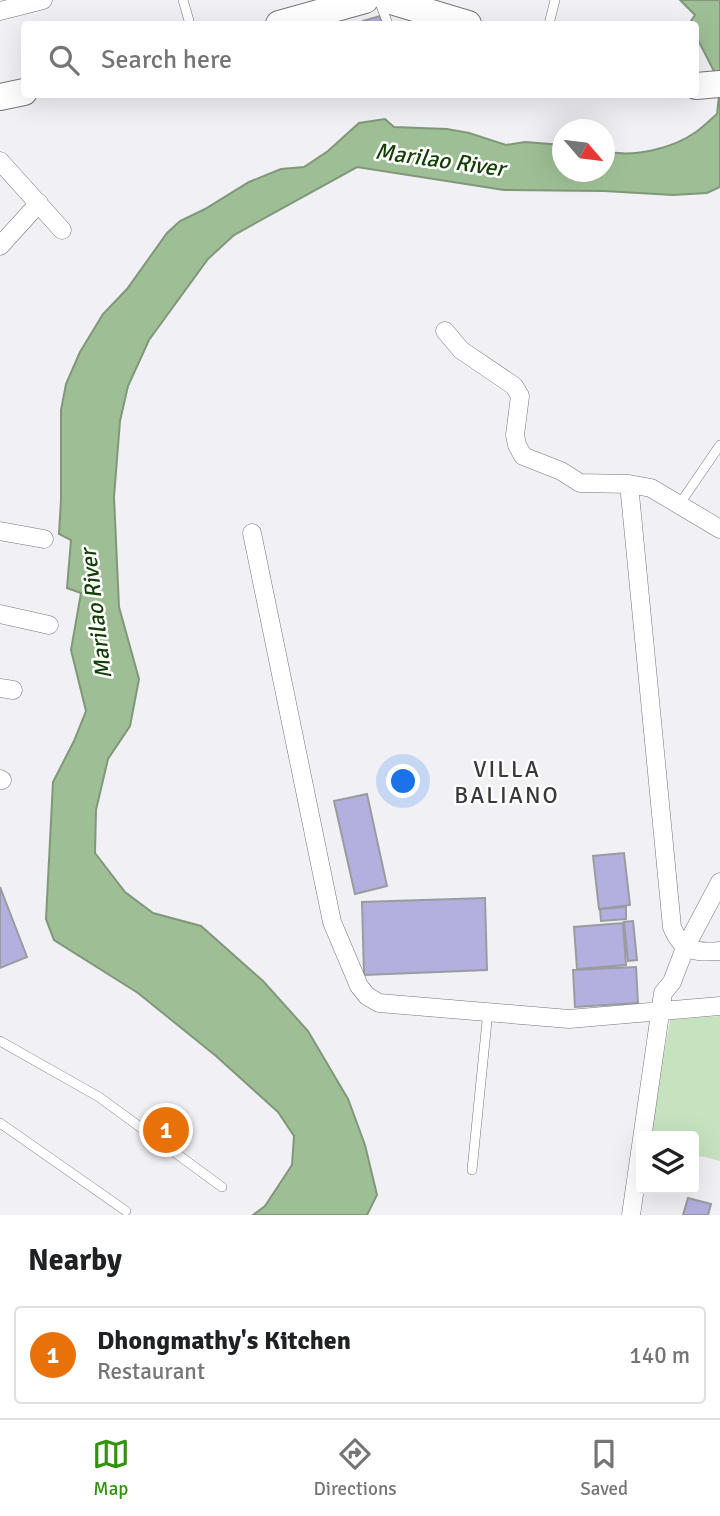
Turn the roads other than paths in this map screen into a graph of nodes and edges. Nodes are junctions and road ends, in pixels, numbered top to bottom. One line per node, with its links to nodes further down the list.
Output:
1 (43, 0): 7 (street)
2 (183, 0): 8 (lane)
3 (365, 0): 9 (main road)
4 (379, 0): 10 (lane)
5 (388, 0): 11 (main road)
6 (555, 0): 12 (lane)
7 (0, 12)
8 (189, 21)
9 (290, 21)
10 (387, 21)
11 (458, 21)
12 (550, 21)
13 (21, 93): 14 (main road)
14 (0, 97)
15 (0, 161): 16 (street)
16 (39, 203): 17 (street); 18 (street)
17 (62, 230)
18 (0, 246)
19 (446, 331): 21 (street)
20 (720, 445): 22 (lane)
21 (629, 484): 22 (street); 30 (street)
22 (679, 505): 23 (street)
23 (720, 529)
24 (0, 531): 26 (street)
25 (252, 533): 34 (street)
26 (44, 539)
27 (0, 614): 28 (street)
28 (49, 625)
29 (720, 882): 30 (street)
30 (685, 948): 31 (street); 33 (street)
31 (720, 951)
32 (720, 1006): 33 (street)
33 (661, 1010): 34 (street); 40 (street)
34 (488, 1011): 37 (lane)
35 (0, 1041): 38 (lane)
36 (0, 1123): 39 (lane)
37 (472, 1170)
38 (222, 1186)
39 (126, 1211)
40 (636, 1213)

